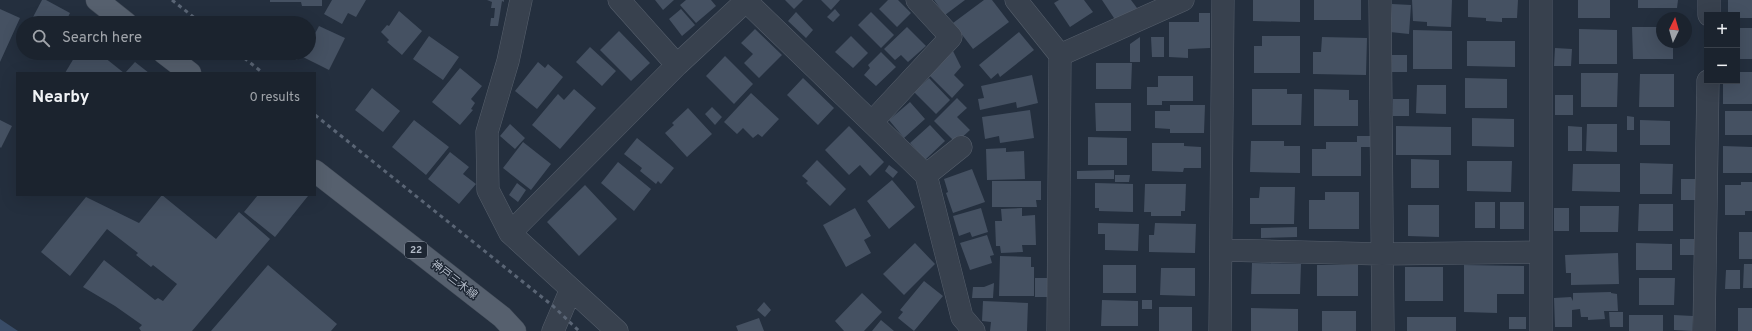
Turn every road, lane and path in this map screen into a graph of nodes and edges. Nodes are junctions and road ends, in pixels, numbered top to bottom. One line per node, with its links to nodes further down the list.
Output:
1 (97, 0): 13 (main road)
2 (521, 0): 23 (street)
3 (619, 0): 16 (street)
4 (917, 0): 19 (street)
5 (1016, 0): 14 (street)
6 (1183, 0): 14 (street)
7 (1223, 0): 24 (street)
8 (1380, 0): 26 (street)
9 (1541, 0): 25 (street)
10 (1709, 0): 12 (street)
11 (747, 1): 16 (street); 19 (street)
12 (1709, 12)
13 (117, 16)
14 (1060, 55): 32 (street)
15 (173, 60): 17 (main road)
16 (677, 65): 23 (street)
17 (189, 72)
18 (1708, 84): 36 (street)
19 (872, 122): 22 (street)
20 (961, 147): 22 (street)
21 (316, 172): 28 (main road, 神戸三木線 / 22)
22 (926, 175): 31 (street)
23 (510, 233): 27 (street)
24 (1221, 250): 26 (street); 33 (street)
25 (1541, 252): 26 (street); 35 (street)
26 (1382, 254): 34 (street)
27 (572, 289): 29 (street); 30 (street)
28 (515, 331)
29 (553, 331)
30 (617, 331)
31 (974, 331)
32 (1058, 331)
33 (1220, 331)
34 (1383, 331)
35 (1541, 331)
36 (1704, 331)

